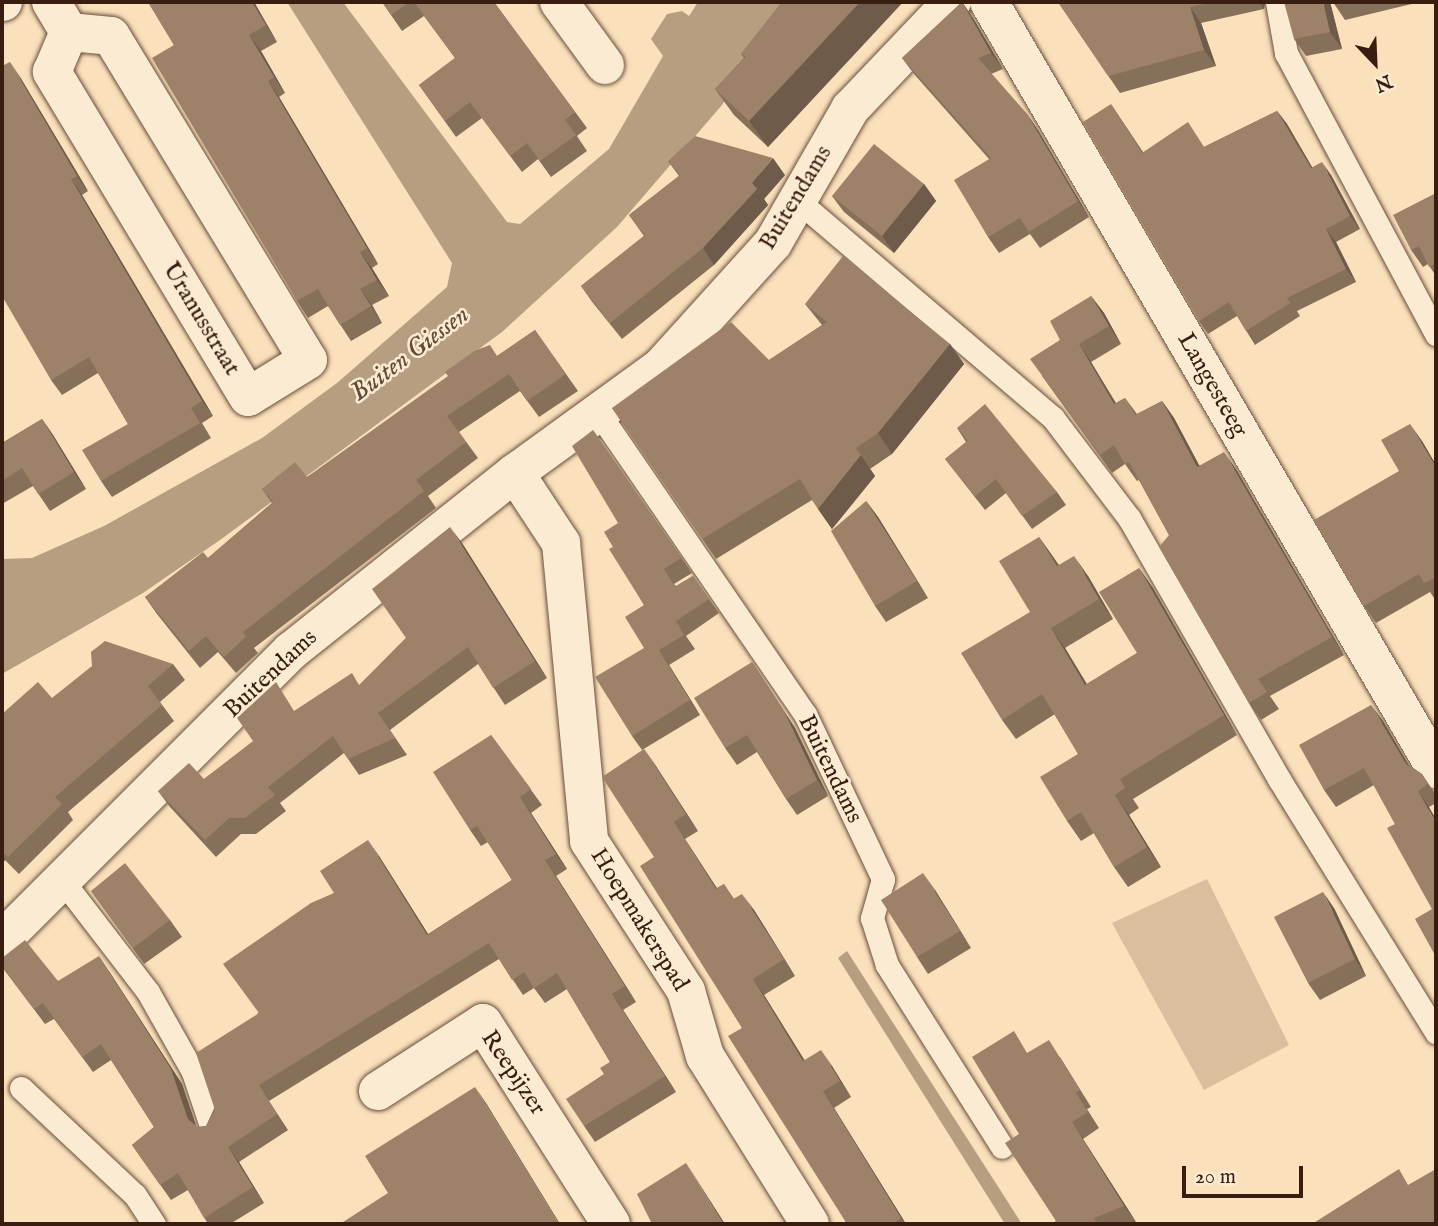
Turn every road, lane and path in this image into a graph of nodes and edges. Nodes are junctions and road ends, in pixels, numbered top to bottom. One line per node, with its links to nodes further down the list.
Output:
1 (559, 2): 6 (street)
2 (952, 2): 7 (street, Buitendams)
3 (989, 2): 11 (street, Langesteeg)
4 (1277, 2): 8 (lane)
5 (60, 17): 5 (street, Uranusstraat)
6 (605, 65)
7 (797, 200): 9 (street, Buitendams); 14 (lane)
8 (1436, 334)
9 (598, 412): 10 (street, Buitendams); 18 (lane, Buitendams)
10 (515, 473): 12 (street, Buitendams); 21 (street, Hoepmakerspad)
11 (1436, 769)
12 (62, 880): 13 (street, Buitendams); 17 (lane)
13 (2, 940)
14 (1436, 1032)
15 (21, 1088): 19 (lane)
16 (378, 1091): 20 (street, Reepijzer)
17 (212, 1129)
18 (1002, 1147)
19 (154, 1224)
20 (611, 1224)
21 (810, 1224)

